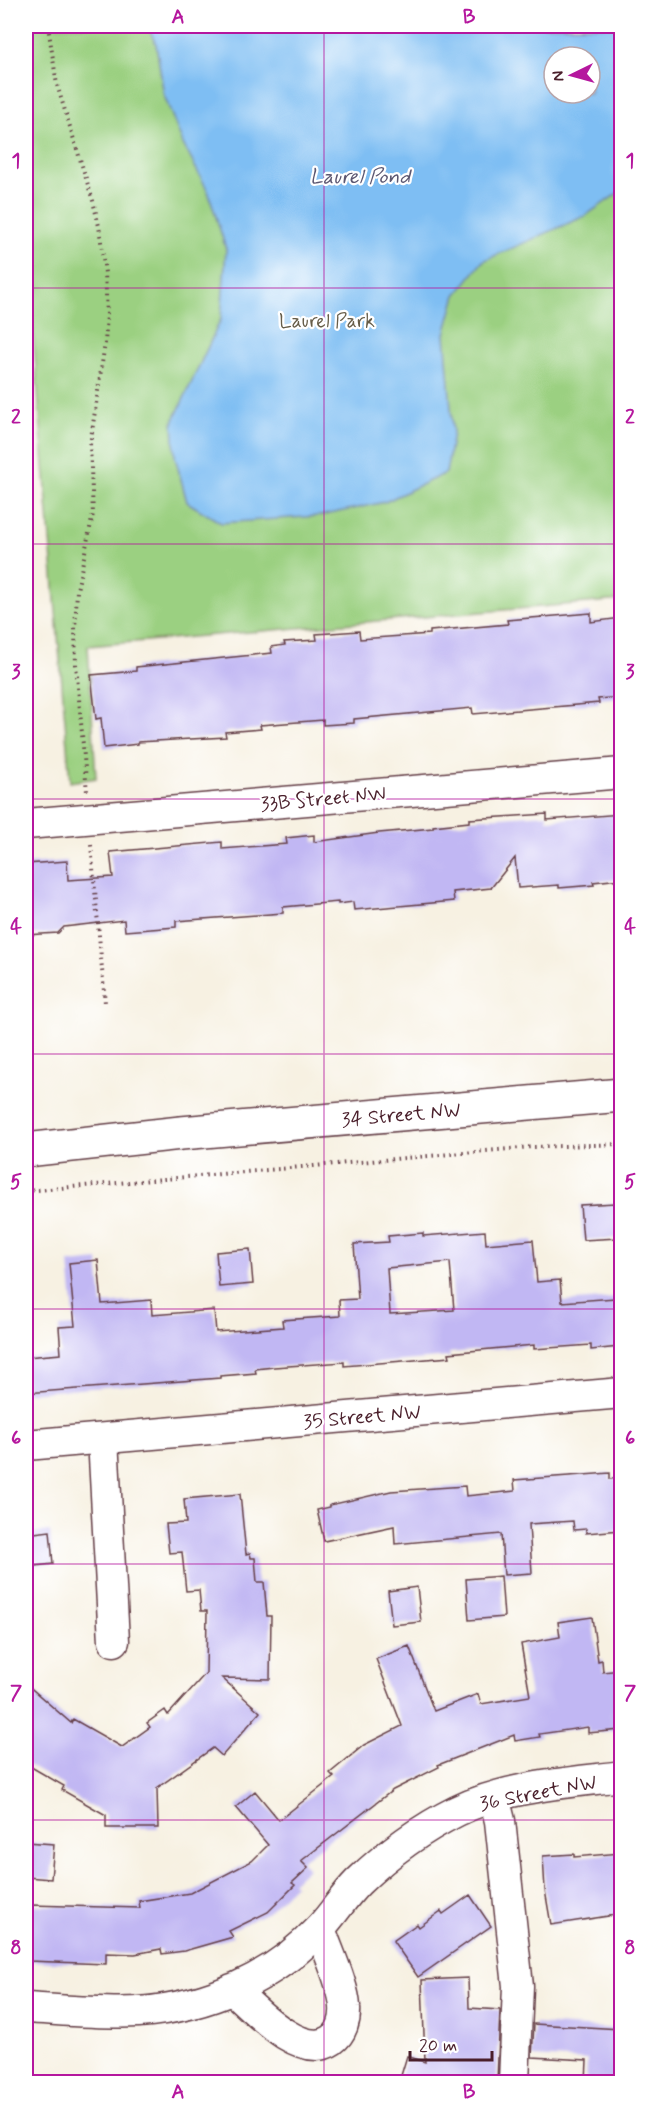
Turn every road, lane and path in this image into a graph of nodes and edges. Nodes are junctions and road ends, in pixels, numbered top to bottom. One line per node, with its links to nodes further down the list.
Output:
1 (48, 26): 3 (path)
2 (621, 773): 4 (street, 33B Street NW)
3 (87, 799)
4 (26, 824)
5 (91, 842): 6 (path)
6 (105, 1003)
7 (621, 1095): 8 (main road, 34 Street NW)
8 (181, 1133): 9 (main road, 34 Street NW); 11 (main road, 34 Street NW)
9 (26, 1142)
10 (621, 1144): 12 (path)
11 (26, 1150)
12 (26, 1191)
13 (621, 1393): 14 (street, 35 Street NW)
14 (103, 1439): 15 (street, 35 Street NW); 16 (street)
15 (26, 1445)
16 (114, 1641)
17 (621, 1776): 18 (street, 36 Street NW)
18 (494, 1797): 19 (street, 36 Street NW); 22 (street)
19 (320, 1928): 20 (street, 36 Street NW); 20 (street)
20 (232, 1989): 21 (street, 36 Street NW)
21 (26, 2008)
22 (514, 2082)

